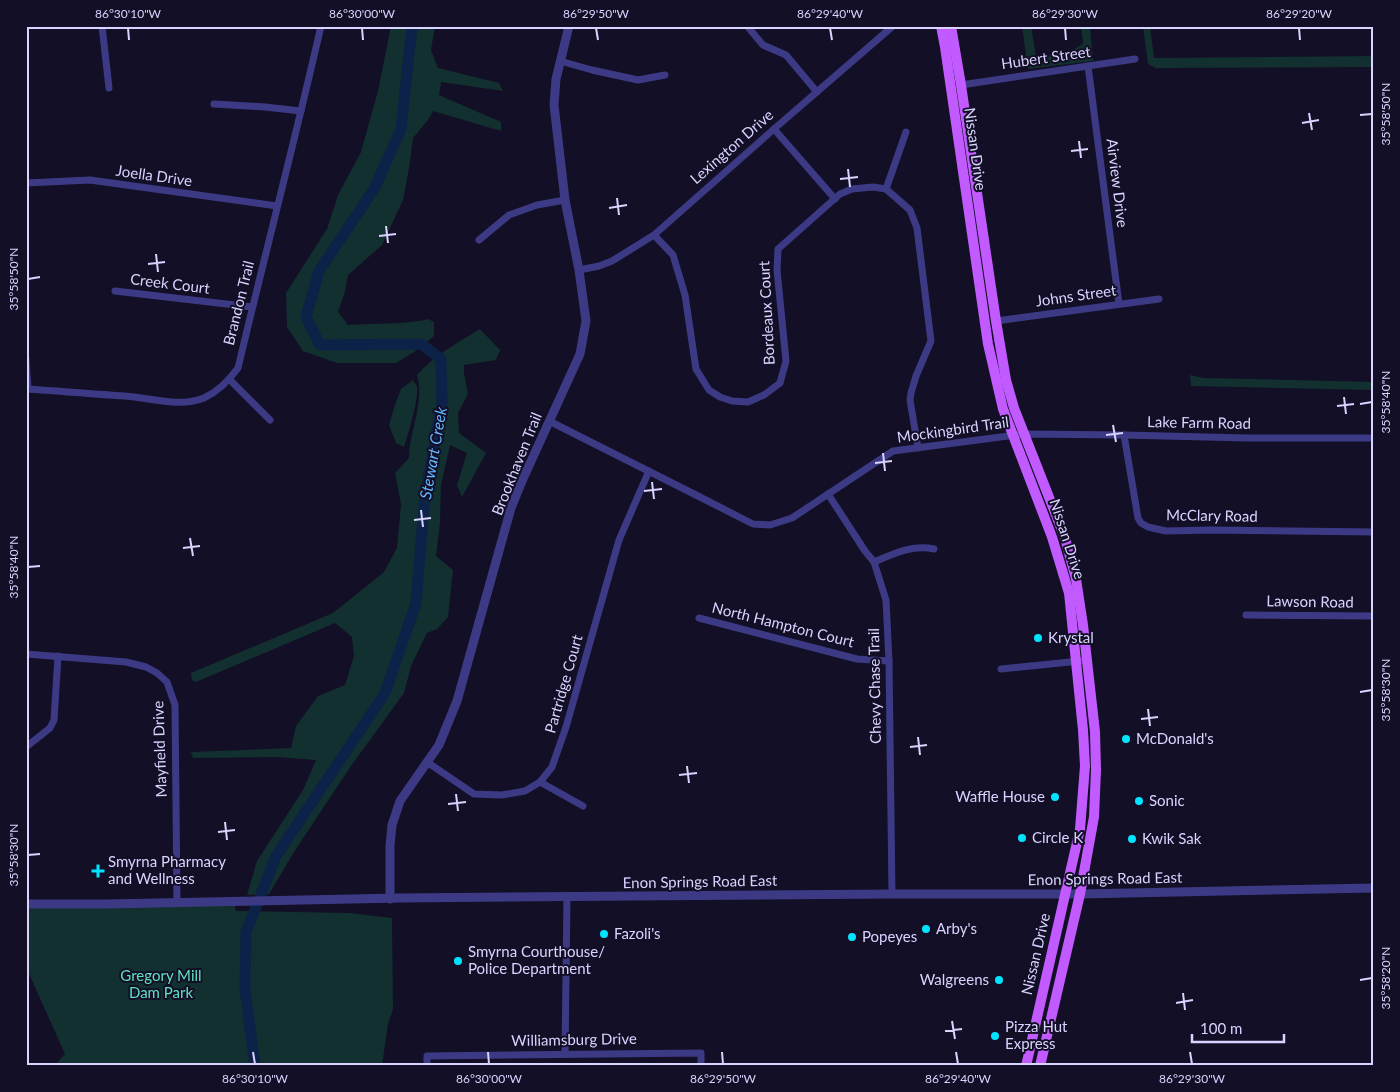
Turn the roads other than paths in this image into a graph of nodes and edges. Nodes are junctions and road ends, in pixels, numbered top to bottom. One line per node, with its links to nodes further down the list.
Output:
1 (102, 26): 13 (street)
2 (321, 26): 16 (street, Brandon Trail)
3 (569, 26): 9 (street, Brookhaven Trail)
4 (746, 26): 14 (street)
5 (893, 26): 14 (street, Lexington Drive)
6 (941, 26): 37 (main road, Nissan Drive)
7 (951, 26): 12 (main road, Nissan Drive)
8 (1135, 59): 10 (street, Hubert Street)
9 (560, 61): 11 (street); 22 (street, Brookhaven Trail)
10 (1088, 66): 12 (street, Hubert Street); 29 (street, Airview Drive)
11 (665, 75)
12 (961, 85): 31 (main road, Nissan Drive)
13 (109, 88)
14 (817, 92): 17 (street, Lexington Drive)
15 (214, 104): 16 (street)
16 (301, 111): 23 (street, Brandon Trail)
17 (774, 129): 21 (street); 24 (street, Lexington Drive)
18 (906, 132): 20 (street)
19 (26, 183): 23 (street, Joella Drive)
20 (886, 190): 21 (street, Bordeaux Court); 40 (street)
21 (835, 199): 24 (street, Bordeaux Court)
22 (565, 200): 25 (street); 26 (street, Brookhaven Trail)
23 (277, 206): 30 (street, Brandon Trail)
24 (654, 235): 26 (street, Lexington Drive)
25 (479, 240)
26 (578, 270): 36 (street, Brookhaven Trail)
27 (114, 291): 30 (street, Creek Court)
28 (1159, 299): 29 (street, Johns Street)
29 (1119, 304): 31 (street, Johns Street)
30 (252, 307): 33 (street, Brandon Trail)
31 (996, 321): 37 (main road, Nissan Drive)
32 (26, 359): 34 (street)
33 (228, 379): 34 (street, Brandon Trail); 35 (street)
34 (27, 389)
35 (270, 420)
36 (549, 421): 41 (street); 56 (street, Brookhaven Trail)
37 (1018, 435): 38 (street, Lake Farm Road); 40 (street, Mockingbird Trail); 52 (main road, Nissan Drive); 53 (main road, Nissan Drive)
38 (1124, 435): 39 (street, Lake Farm Road); 43 (street, McClary Road)
39 (1374, 438)
40 (918, 448): 42 (street, Mockingbird Trail)
41 (649, 471): 42 (street, Mockingbird Trail); 57 (street, Partridge Court)
42 (828, 494): 45 (street, Chevy Chase Trail)
43 (1374, 532)
44 (934, 549): 45 (street)
45 (874, 562): 51 (street, Chevy Chase Trail)
46 (1246, 615): 47 (street, Lawson Road)
47 (1374, 616)
48 (699, 618): 51 (street, North Hampton Court)
49 (26, 654): 50 (street, Mayfield Drive)
50 (58, 656): 55 (street); 65 (street, Mayfield Drive)
51 (889, 660): 60 (street, Chevy Chase Trail)
52 (1088, 660): 53 (street); 62 (main road, Nissan Drive)
53 (1076, 661): 54 (street); 61 (main road, Nissan Drive)
54 (1001, 669)
55 (26, 748)
56 (427, 762): 57 (street); 64 (street, Brookhaven Trail)
57 (540, 782): 58 (street)
58 (582, 806)
59 (1374, 888): 62 (street, Enon Springs Road East)
60 (892, 894): 61 (street, Enon Springs Road East); 63 (street, Enon Springs Road East)
61 (1065, 894): 62 (street, Enon Springs Road East); 70 (main road, Nissan Drive)
62 (1080, 894): 71 (main road, Nissan Drive)
63 (567, 897): 64 (street, Enon Springs Road East); 67 (street)
64 (390, 899): 65 (street, Enon Springs Road East)
65 (177, 903): 66 (street, Enon Springs Road East)
66 (26, 904)
67 (565, 1054): 68 (street, Williamsburg Drive); 69 (street, Williamsburg Drive)
68 (427, 1066)
69 (701, 1066)
70 (1026, 1066)
71 (1040, 1066)

